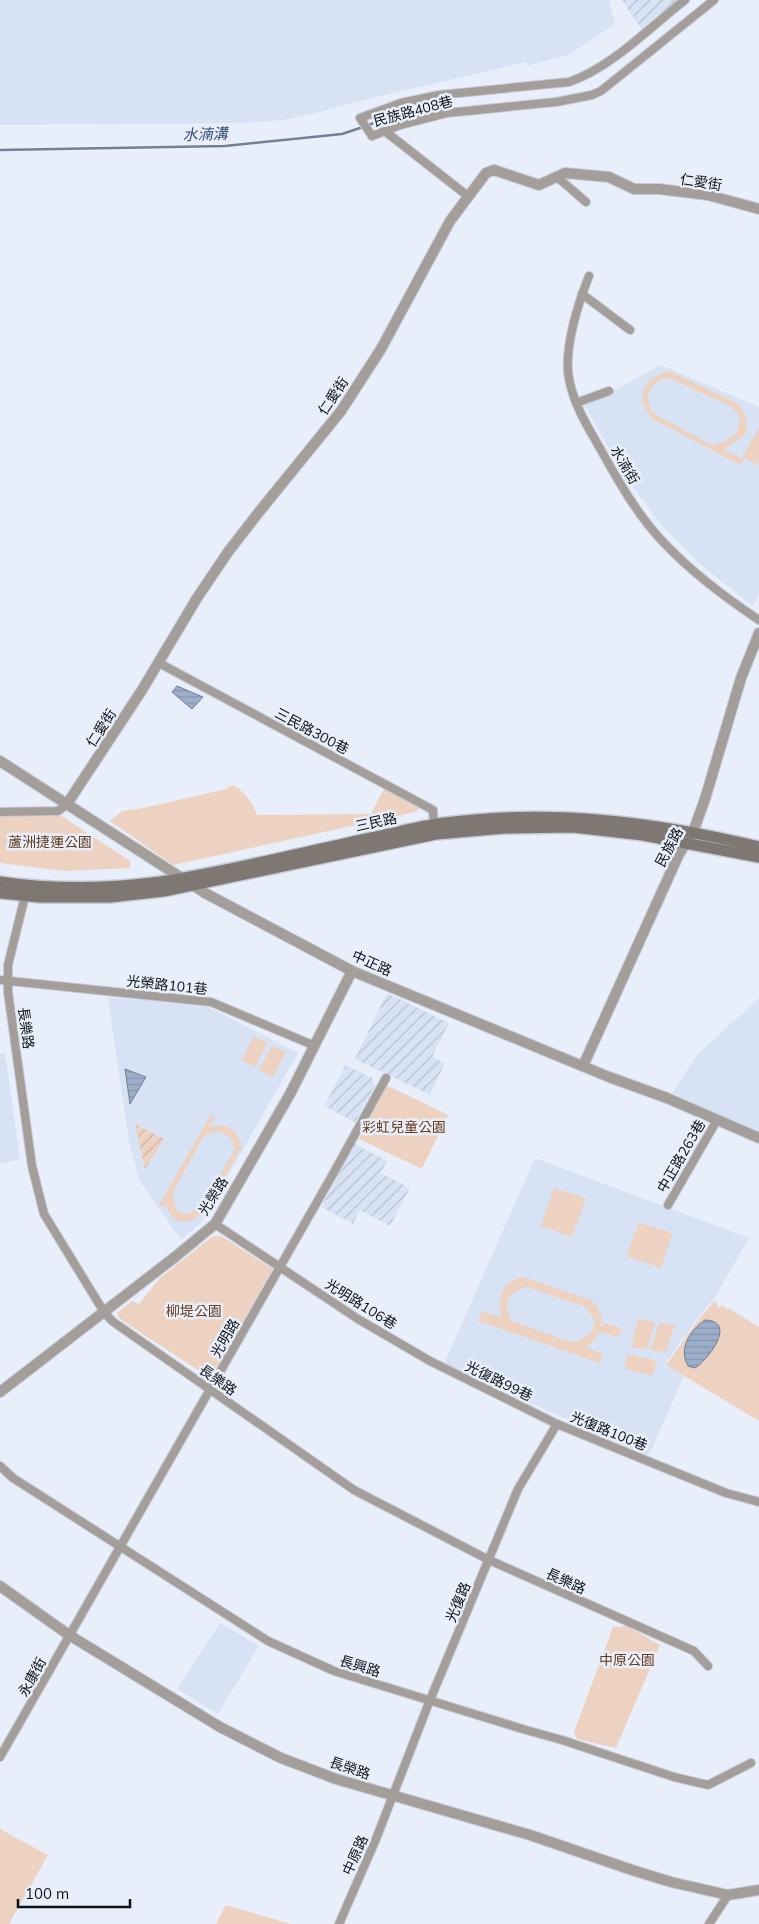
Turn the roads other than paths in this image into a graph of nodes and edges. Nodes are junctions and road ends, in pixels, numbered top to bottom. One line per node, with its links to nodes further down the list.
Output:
1 (685, 0): 3 (street, 民族路408巷)
2 (714, 0): 3 (street, 民族路408巷)
3 (386, 132): 5 (street)
4 (556, 176): 5 (street, 仁愛街); 6 (street); 7 (street, 仁愛街)
5 (469, 197): 15 (street, 仁愛街)
6 (586, 202)
7 (759, 209)
8 (589, 276): 9 (street, 水湳街)
9 (582, 294): 10 (street); 12 (street, 水湳街)
10 (630, 330)
11 (610, 391): 12 (street)
12 (576, 403): 13 (street, 水湳街)
13 (759, 620)
14 (759, 633): 20 (street, 民族路)
15 (159, 662): 17 (street, 仁愛街); 19 (street, 三民路300巷)
16 (0, 761): 17 (street, 中正路)
17 (67, 804): 18 (street); 25 (street, 中正路)
18 (0, 812)
19 (435, 829): 20 (main road, 三民路); 21 (main road, 三民路); 25 (main road, 三民路)
20 (693, 832): 21 (street, 民族路); 22 (main road, 三民路)
21 (685, 843): 23 (main road, 三民路); 31 (street, 民族路)
22 (759, 847)
23 (759, 857)
24 (0, 882): 25 (main road, 三民路)
25 (188, 882): 27 (main road, 三民路); 28 (street, 中正路)
26 (0, 893): 27 (main road, 三民路)
27 (25, 896): 29 (street, 長樂路)
28 (352, 971): 30 (street, 光榮路); 31 (street, 中正路)
29 (4, 980): 30 (street, 光榮路101巷); 38 (street, 長樂路)
30 (315, 1046): 36 (street, 光榮路)
31 (583, 1066): 33 (street, 中正路)
32 (386, 1078): 37 (street, 光明路)
33 (717, 1120): 34 (street, 中正路); 35 (street, 中正路263巷)
34 (759, 1138)
35 (668, 1205)
36 (214, 1224): 37 (street, 光明路106巷); 38 (street, 光榮路)
37 (280, 1266): 39 (street, 光明路106巷); 40 (street, 光明路)
38 (104, 1312): 40 (street, 長樂路); 41 (street, 光榮路)
39 (430, 1361): 42 (street, 光復路99巷)
40 (210, 1389): 45 (street, 光明路); 46 (street, 長樂路)
41 (0, 1392)
42 (557, 1424): 44 (street, 光復路100巷); 46 (street, 光復路)
43 (0, 1466): 45 (street, 長興路)
44 (759, 1502)
45 (120, 1546): 48 (street, 光明路); 50 (street, 長興路)
46 (489, 1560): 49 (street, 長樂路); 50 (street, 光復路)
47 (0, 1586): 48 (street, 長榮路)
48 (69, 1635): 51 (street, 永康街); 53 (street, 長榮路)
49 (708, 1666)
50 (430, 1700): 52 (street, 長興路); 53 (street, 光復路)
51 (0, 1757)
52 (751, 1763)
53 (391, 1796): 55 (street, 長榮路); 56 (street, 中原路)
54 (759, 1890): 55 (street)
55 (728, 1895): 57 (street)
56 (339, 1924)
57 (709, 1924)

